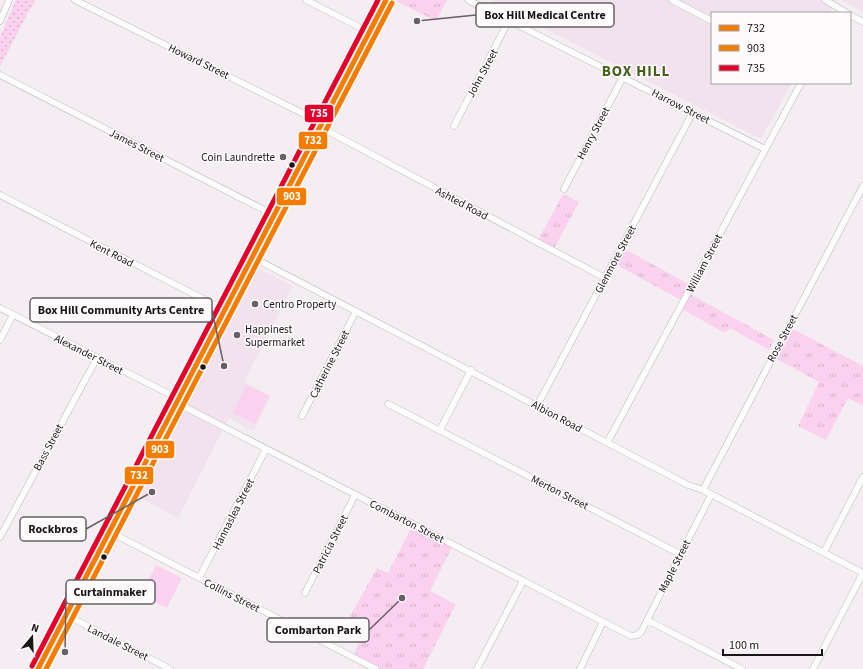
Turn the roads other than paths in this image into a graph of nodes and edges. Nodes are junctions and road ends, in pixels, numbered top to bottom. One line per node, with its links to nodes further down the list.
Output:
1 (9, 0): 12 (street)
2 (75, 0): 19 (street, Howard Street)
3 (306, 0): 14 (street)
4 (386, 0): 14 (main road)
5 (468, 0): 10 (street, Harrow Street)
6 (672, 0): 11 (street)
7 (825, 0): 8 (street)
8 (840, 11)
9 (851, 15): 13 (street)
10 (509, 20): 16 (street, Harrow Street); 20 (street, John Street)
11 (711, 20)
12 (0, 21)
13 (863, 22)
14 (369, 32): 19 (main road)
15 (0, 75): 25 (street, James Street)
16 (623, 77): 18 (street, Harrow Street); 23 (street, Henry Street)
17 (800, 84): 21 (street, William Street)
18 (693, 112): 21 (street, Harrow Street); 27 (street, Glenmore Street)
19 (321, 125): 25 (main road); 27 (street, Ashted Road)
20 (454, 126)
21 (765, 149): 40 (street, William Street)
22 (863, 186): 43 (street, Rose Street)
23 (564, 189)
24 (0, 195): 29 (street, Kent Road)
25 (274, 215): 26 (main road)
26 (252, 257): 29 (main road); 30 (street, Albion Road)
27 (605, 278): 37 (street, Glenmore Street)
28 (0, 308): 31 (street, Alexander Street)
29 (225, 310): 35 (main road)
30 (356, 311): 34 (street, Albion Road); 38 (street, Catherine Street)
31 (13, 315): 32 (street); 33 (street, Alexander Street)
32 (0, 340)
33 (97, 358): 35 (street, Alexander Street); 47 (street, Bass Street)
34 (471, 370): 37 (street, Albion Road); 39 (street)
35 (178, 401): 41 (street, Combarton Street); 46 (main road)
36 (388, 404): 39 (street, Merton Street)
37 (537, 406): 40 (street, Albion Road)
38 (302, 416)
39 (440, 430): 49 (street, Merton Street)
40 (607, 443): 43 (street, Albion Road)
41 (266, 449): 44 (street, Combarton Street); 51 (street, Hannaslea Street)
42 (863, 477): 48 (street)
43 (703, 490): 45 (street, Albion Road)
44 (355, 495): 52 (street, Combarton Street); 53 (street, Patricia Street)
45 (710, 495): 48 (street, Albion Road); 49 (street, Maple Street)
46 (110, 532): 51 (street, Collins Street); 54 (main road)
47 (0, 537)
48 (824, 552): 50 (street, Albion Road)
49 (680, 554): 55 (street, Maple Street)
50 (863, 573): 64 (street)
51 (199, 578): 60 (street, Collins Street)
52 (523, 581): 56 (street, Combarton Street); 61 (street)
53 (304, 593)
54 (66, 615): 58 (main road); 59 (street, Landale Street)
55 (647, 620): 57 (street, Maple Street); 63 (street)
56 (604, 622): 57 (street, Combarton Street); 62 (street)
57 (637, 635)
58 (38, 669)
59 (170, 669)
60 (376, 669)
61 (477, 669)
62 (580, 669)
63 (742, 669)
64 (813, 669)

